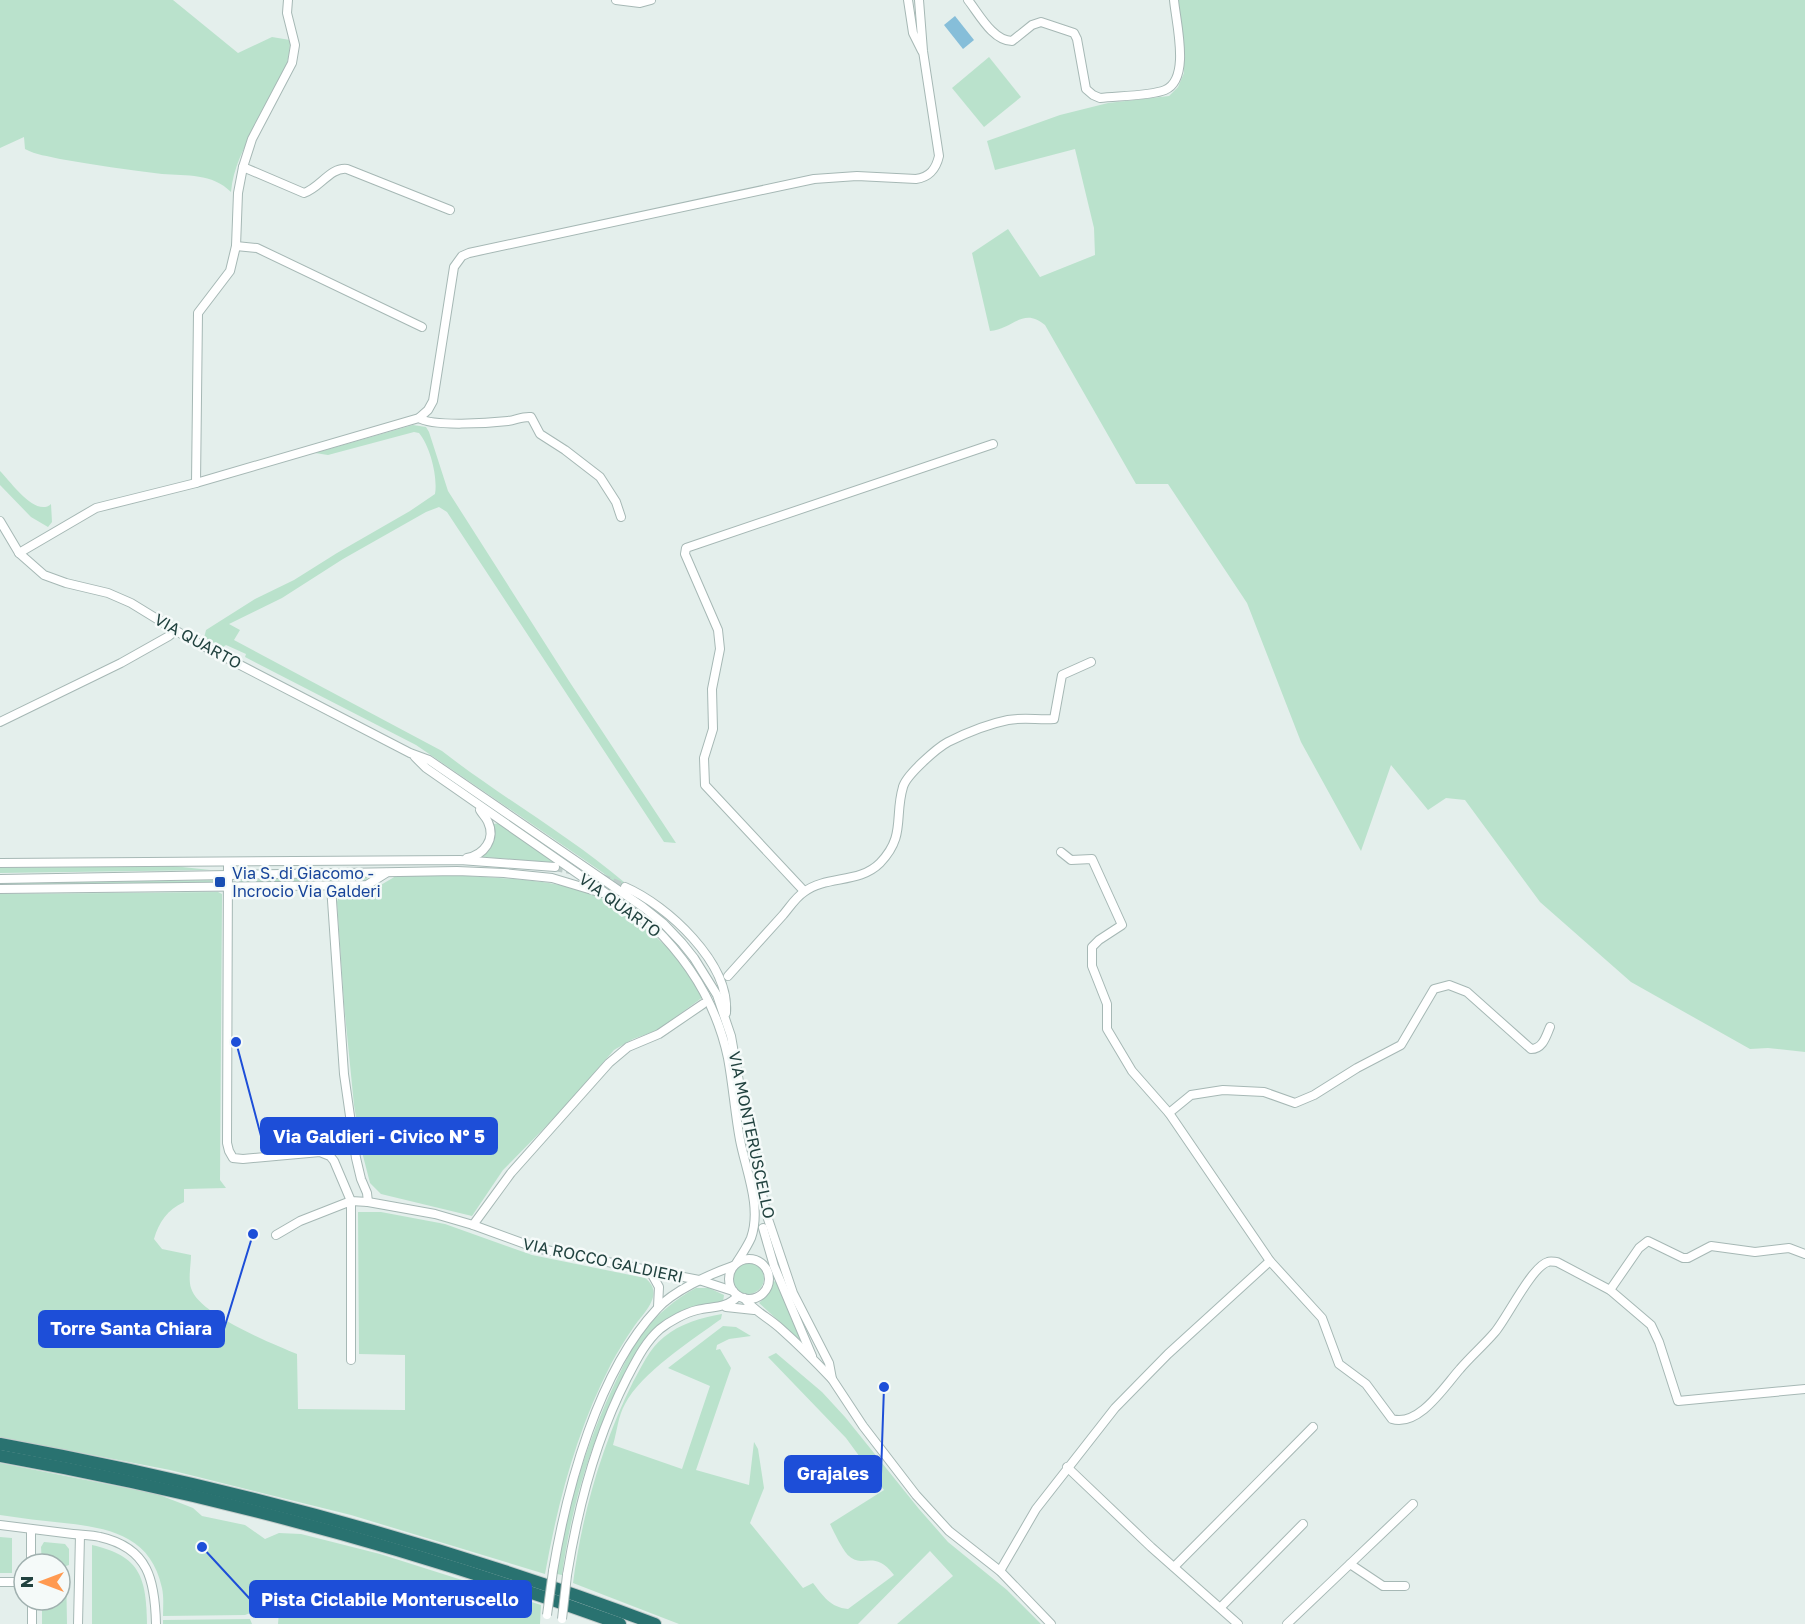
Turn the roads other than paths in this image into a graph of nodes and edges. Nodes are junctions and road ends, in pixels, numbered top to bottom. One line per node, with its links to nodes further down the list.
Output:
1 (288, 0): 9 (street)
2 (616, 0): 3 (street)
3 (651, 0)
4 (908, 0): 8 (street)
5 (919, 0): 8 (street)
6 (968, 0): 7 (street)
7 (1173, 0)
8 (923, 51): 13 (street)
9 (243, 167): 10 (street); 11 (street)
10 (450, 210)
11 (236, 246): 12 (street); 15 (street)
12 (422, 327)
13 (419, 418): 15 (street); 16 (street)
14 (993, 444): 36 (street)
15 (196, 483): 18 (street)
16 (621, 517)
17 (0, 521): 18 (street, VIA QUARTO)
18 (19, 553): 19 (street, VIA QUARTO)
19 (175, 631): 21 (street); 22 (street, VIA QUARTO)
20 (1091, 662): 36 (street)
21 (0, 722)
22 (410, 753): 23 (street, VIA QUARTO); 40 (street, VIA QUARTO)
23 (477, 803): 25 (street); 37 (street, VIA QUARTO)
24 (1060, 852): 42 (street)
25 (460, 860): 27 (street); 28 (street)
26 (0, 863): 27 (street)
27 (228, 863): 30 (street)
28 (555, 867)
29 (387, 872): 30 (street); 32 (street); 37 (street)
30 (228, 875): 31 (street); 33 (street)
31 (0, 879)
32 (331, 886): 33 (street); 44 (street)
33 (228, 887): 35 (street); 43 (street)
34 (625, 887): 40 (street)
35 (0, 889)
36 (804, 891): 38 (street)
37 (605, 893): 50 (street, VIA QUARTO)
38 (728, 976)
39 (703, 1004): 45 (street)
40 (726, 1017): 51 (street, VIA MONTERUSCELLO)
41 (1550, 1027): 42 (street)
42 (1169, 1113): 49 (street)
43 (351, 1201): 44 (street, VIA ROCCO GALDIERI); 47 (street); 60 (street)
44 (368, 1202): 45 (street, VIA ROCCO GALDIERI)
45 (473, 1225): 52 (street, VIA ROCCO GALDIERI)
46 (763, 1228): 51 (street)
47 (276, 1235)
48 (1805, 1254): 54 (street)
49 (1270, 1261): 54 (street); 66 (street)
50 (735, 1264): 51 (street); 53 (street); 55 (street)
51 (774, 1266): 55 (street); 59 (street); 61 (street, VIA MONTERUSCELLO)
52 (649, 1269): 53 (street, VIA ROCCO GALDIERI); 56 (street)
53 (699, 1280): 55 (street, VIA ROCCO GALDIERI); 56 (street)
54 (1610, 1290): 62 (street)
55 (739, 1295): 57 (street); 58 (street)
56 (658, 1306): 78 (street, bridge)
57 (722, 1307): 58 (street); 79 (street, bridge)
58 (754, 1310): 59 (street)
59 (812, 1356): 61 (street)
60 (351, 1360)
61 (832, 1379): 75 (street, VIA MONTERUSCELLO)
62 (1805, 1389)
63 (1313, 1426): 74 (street)
64 (0, 1444): 83 (highway)
65 (0, 1456): 82 (highway)
66 (1067, 1467): 74 (street); 75 (street)
67 (1413, 1504): 73 (street)
68 (1303, 1524): 77 (street)
69 (0, 1525): 70 (street)
70 (31, 1529): 71 (street); 72 (street)
71 (80, 1535): 80 (street); 81 (street)
72 (31, 1552)
73 (1350, 1564): 76 (street); 86 (street)
74 (1174, 1567): 77 (street)
75 (1000, 1571): 84 (street, VIA MONTERUSCELLO)
76 (1405, 1586)
77 (1221, 1607): 85 (street)
78 (547, 1620)
79 (562, 1622)
80 (78, 1624)
81 (156, 1624)
82 (620, 1624)
83 (655, 1624)
84 (1051, 1624)
85 (1238, 1624)
86 (1287, 1624)

